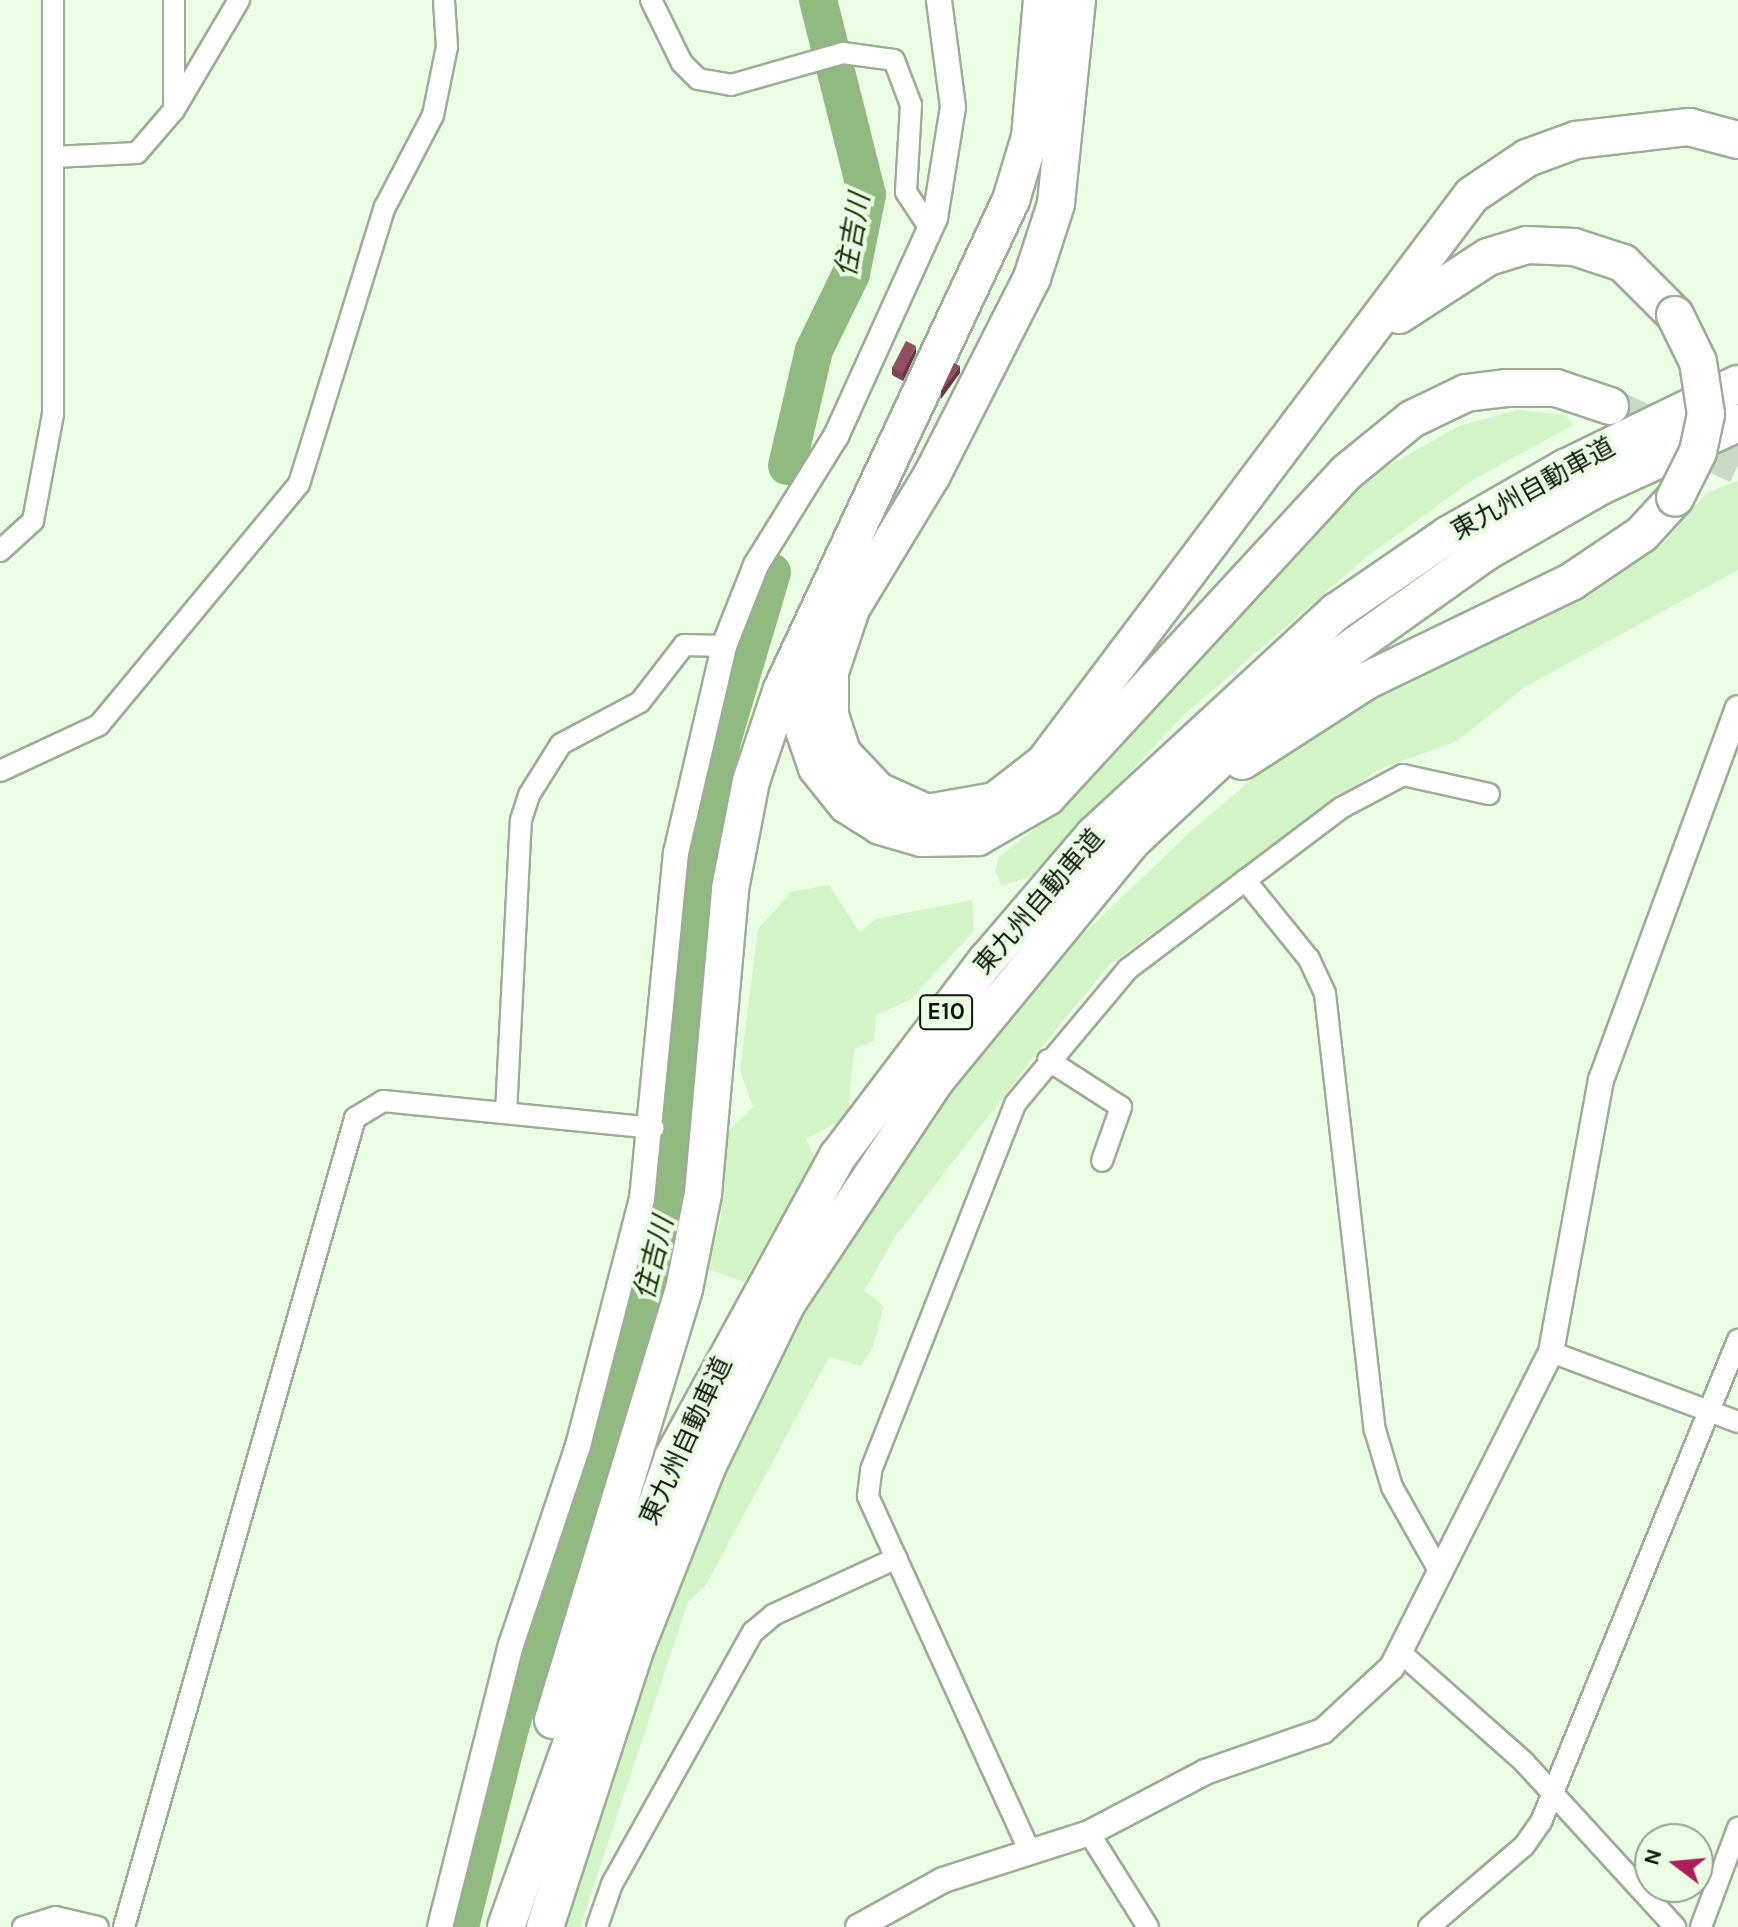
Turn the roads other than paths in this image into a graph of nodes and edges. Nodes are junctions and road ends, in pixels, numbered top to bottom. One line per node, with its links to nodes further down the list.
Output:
1 (53, 0): 11 (street)
2 (174, 0): 9 (street)
3 (239, 0): 9 (street)
4 (444, 0): 21 (street)
5 (651, 0): 12 (street)
6 (939, 0): 12 (street)
7 (1042, 0): 17 (highway)
8 (1077, 0): 13 (highway)
9 (174, 110): 11 (street)
10 (1738, 140): 13 (highway)
11 (53, 157): 18 (street)
12 (931, 230): 19 (street)
13 (1373, 335): 23 (highway, bridge)
14 (1738, 384): 45 (highway, 東九州自動車道 / E10)
15 (1610, 406): 17 (highway)
16 (1738, 423): 23 (highway, 東九州自動車道 / E10)
17 (847, 544): 44 (highway)
18 (0, 551)
19 (724, 646): 26 (street); 27 (street)
20 (1738, 708): 30 (street)
21 (0, 771)
22 (1489, 794): 24 (street)
23 (1131, 842): 46 (highway, 東九州自動車道 / E10)
24 (1245, 880): 25 (street); 34 (street)
25 (1048, 1060): 28 (street); 33 (street)
26 (506, 1113): 27 (street); 42 (street)
27 (654, 1128): 43 (street)
28 (1102, 1161)
29 (1738, 1340): 31 (street)
30 (1551, 1352): 31 (street); 34 (street)
31 (1709, 1411): 32 (street); 36 (street)
32 (1738, 1422)
33 (897, 1558): 39 (street); 47 (street)
34 (1441, 1574): 35 (street)
35 (1401, 1653): 36 (street); 38 (street)
36 (1552, 1797): 50 (street); 51 (street)
37 (1738, 1828): 52 (street)
38 (1089, 1833): 39 (street); 49 (street)
39 (1030, 1852): 48 (street)
40 (23, 1927): 41 (street)
41 (98, 1927)
42 (124, 1927)
43 (440, 1927)
44 (499, 1927)
45 (506, 1927)
46 (545, 1927)
47 (597, 1927)
48 (858, 1927)
49 (1148, 1927)
50 (1429, 1927)
51 (1675, 1927)
52 (1701, 1927)

